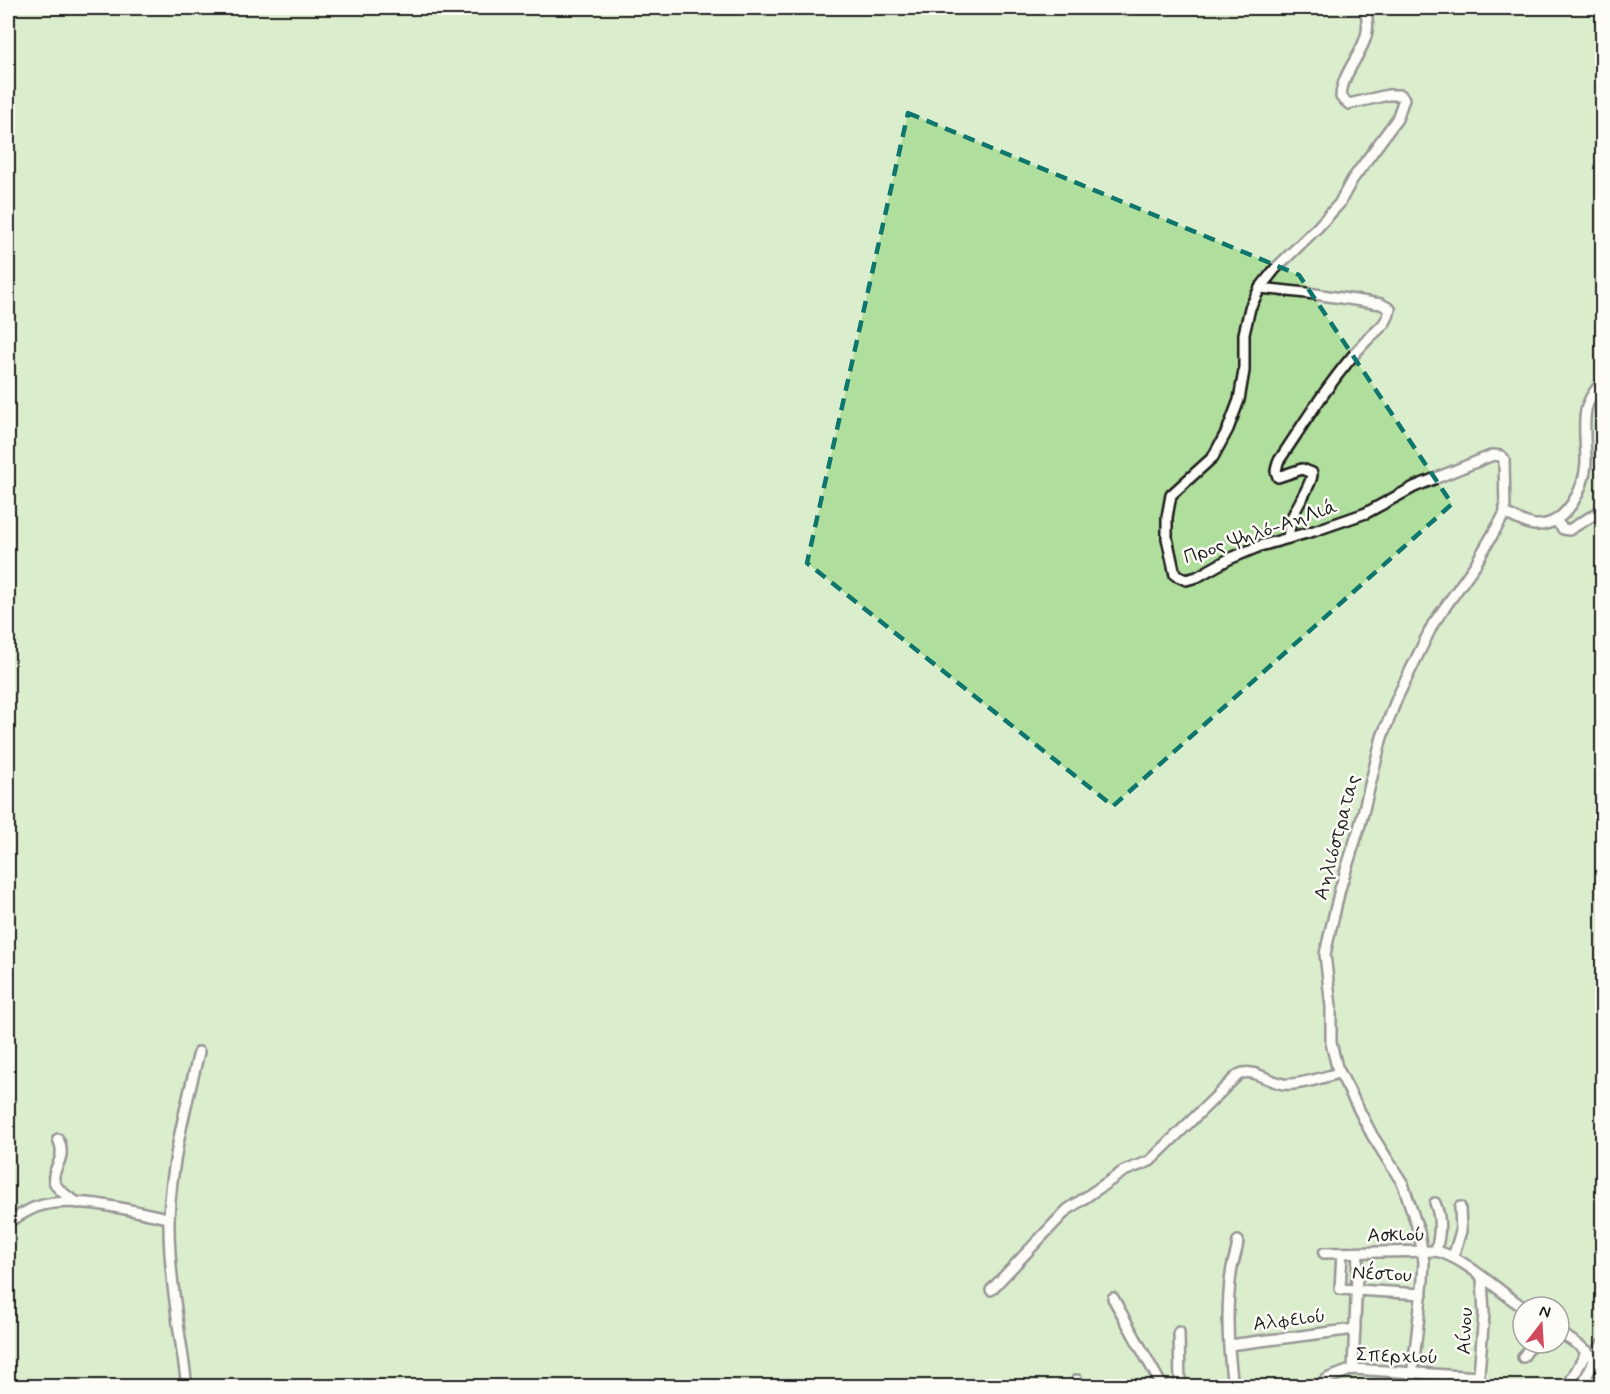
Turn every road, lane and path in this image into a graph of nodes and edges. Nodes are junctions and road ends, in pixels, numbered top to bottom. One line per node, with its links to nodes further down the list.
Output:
1 (1364, 8): 2 (street, Προς Ψηλό-ΑηΛιά)
2 (1260, 288): 7 (street, Προς Ψηλό-ΑηΛιά); 7 (street)
3 (1602, 382): 6 (street)
4 (1602, 510): 6 (street)
5 (1505, 513): 6 (street); 7 (street, Προς Ψηλό-ΑηΛιά); 9 (street, Αηλιόστρατας)
6 (1556, 520)
7 (1288, 538)
8 (199, 1052): 14 (street)
9 (1339, 1073): 18 (street, Αηλιόστρατας); 25 (street)
10 (58, 1139): 12 (street)
11 (1435, 1203): 17 (street)
12 (80, 1204): 14 (street); 15 (street)
13 (1460, 1207): 22 (street)
14 (169, 1218): 39 (street)
15 (8, 1222)
16 (1238, 1242): 33 (street)
17 (1436, 1251): 18 (street, Ασκιού); 22 (street, Ασκιού)
18 (1423, 1252): 21 (street, Ασκιού); 26 (street, Αηλιόστρατας)
19 (1324, 1253): 20 (street, Ασκιού)
20 (1342, 1253): 21 (street, Ασκιού); 24 (street, Νέστου)
21 (1358, 1253): 24 (street)
22 (1453, 1257): 23 (street, Ασκιού)
23 (1482, 1278): 28 (street, Ασκιού); 38 (street, Αίνου)
24 (1356, 1289): 26 (street, Νέστου); 29 (street)
25 (991, 1290)
26 (1422, 1294): 37 (street, Αηλιόστρατας)
27 (1113, 1298): 40 (street)
28 (1511, 1299)
29 (1355, 1329): 33 (street, Αλφειού); 36 (street)
30 (1179, 1332): 41 (street)
31 (1571, 1340): 34 (street)
32 (1602, 1344): 35 (street)
33 (1228, 1345): 42 (street)
34 (1587, 1351): 35 (street); 45 (street)
35 (1595, 1359): 46 (street)
36 (1353, 1369): 37 (street, Σπερχιού); 43 (street, Σπερχιού)
37 (1413, 1373): 38 (street, Σπερχιού); 44 (street, Αηλιόστρατας)
38 (1479, 1382)
39 (186, 1386)
40 (1162, 1386)
41 (1180, 1386)
42 (1233, 1386)
43 (1317, 1386)
44 (1411, 1386)
45 (1568, 1386)
46 (1582, 1386)

